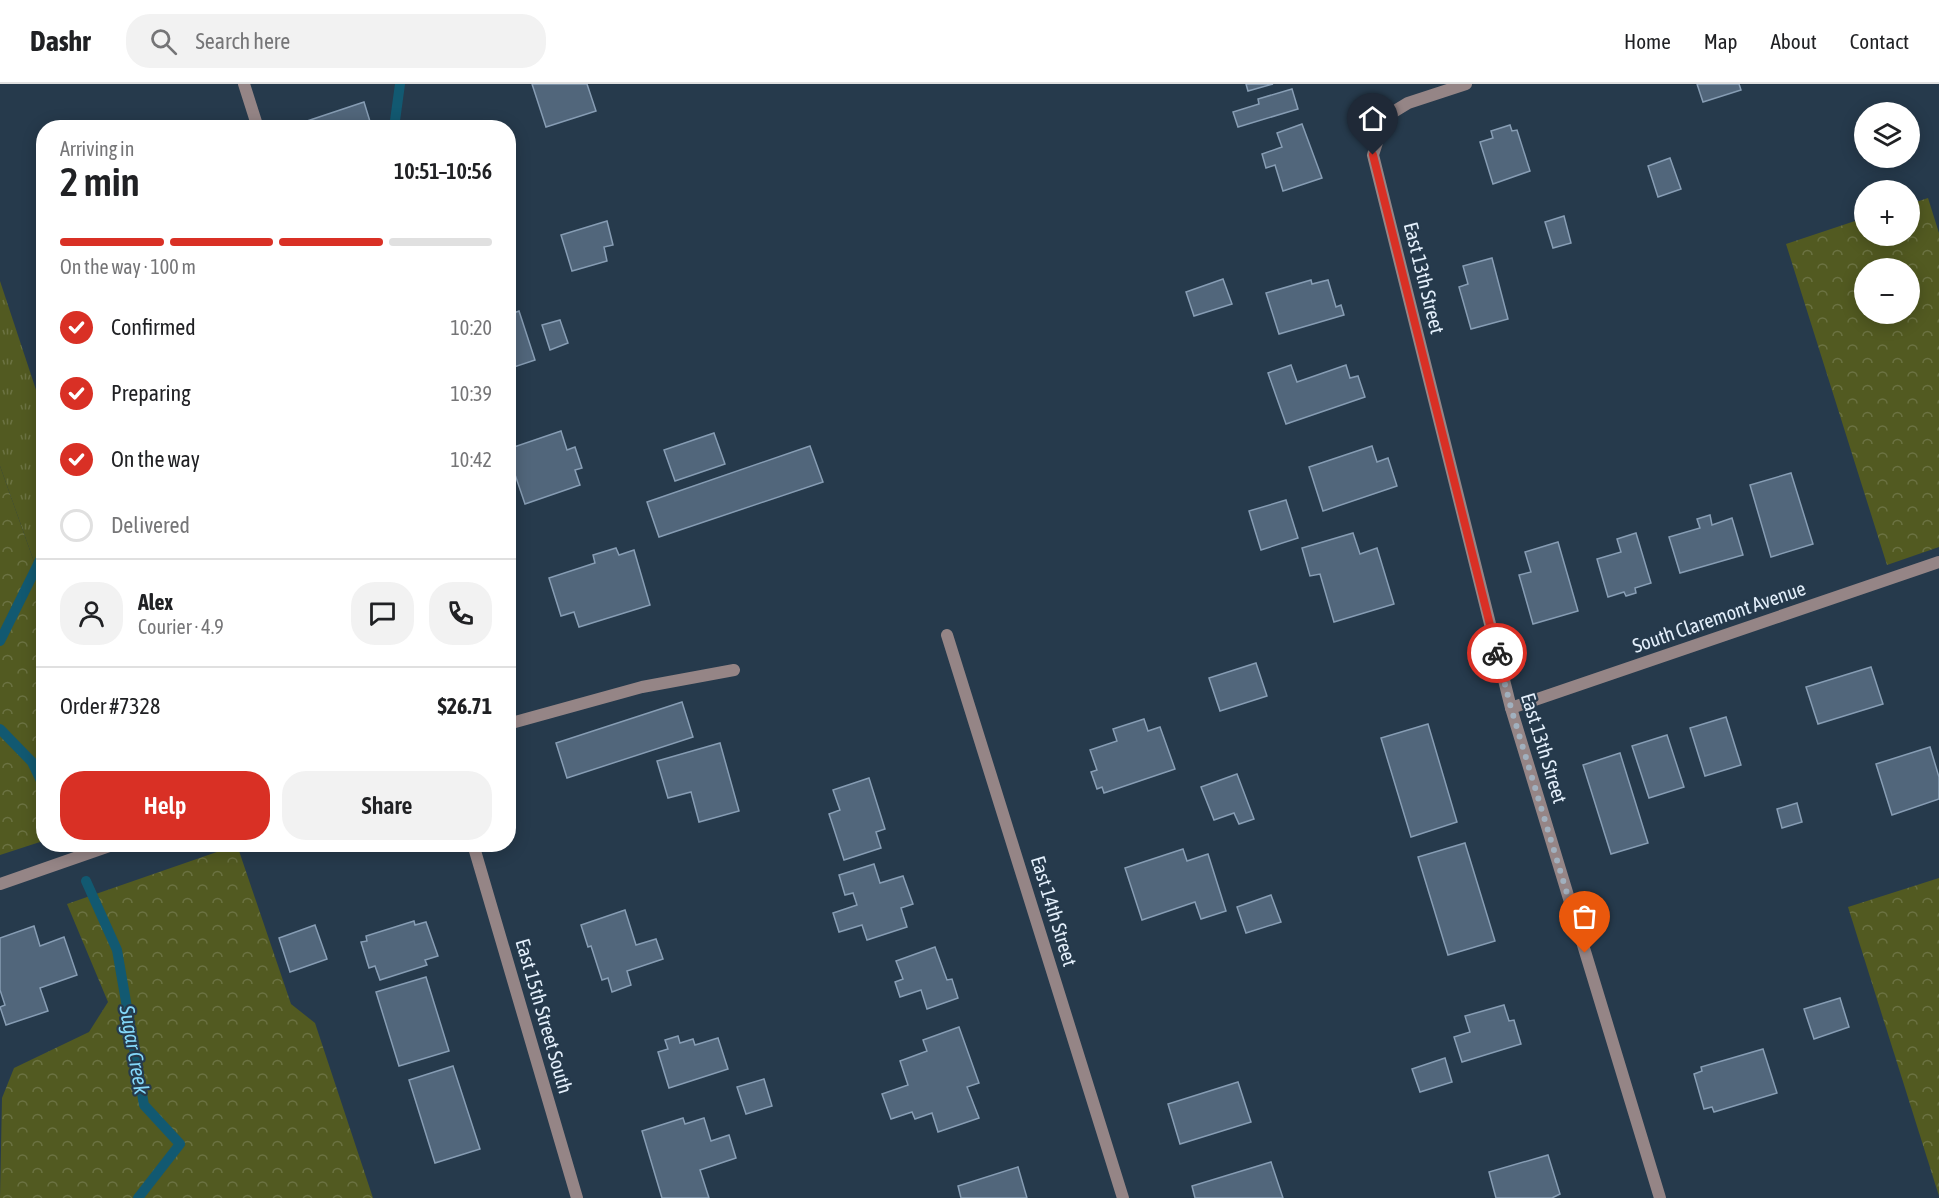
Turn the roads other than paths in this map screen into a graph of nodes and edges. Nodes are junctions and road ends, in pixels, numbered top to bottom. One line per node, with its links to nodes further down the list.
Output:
1 (244, 84): 3 (street)
2 (1466, 84): 7 (street, East 13th Street)
3 (255, 120)
4 (1939, 562): 7 (street, South Claremont Avenue)
5 (947, 635): 13 (street, East 14th Street)
6 (734, 670): 8 (street)
7 (1511, 708): 14 (street, East 13th Street)
8 (516, 722)
9 (92, 852): 11 (street)
10 (475, 852): 12 (street, East 15th Street South)
11 (0, 884)
12 (577, 1198)
13 (1123, 1198)
14 (1660, 1198)

